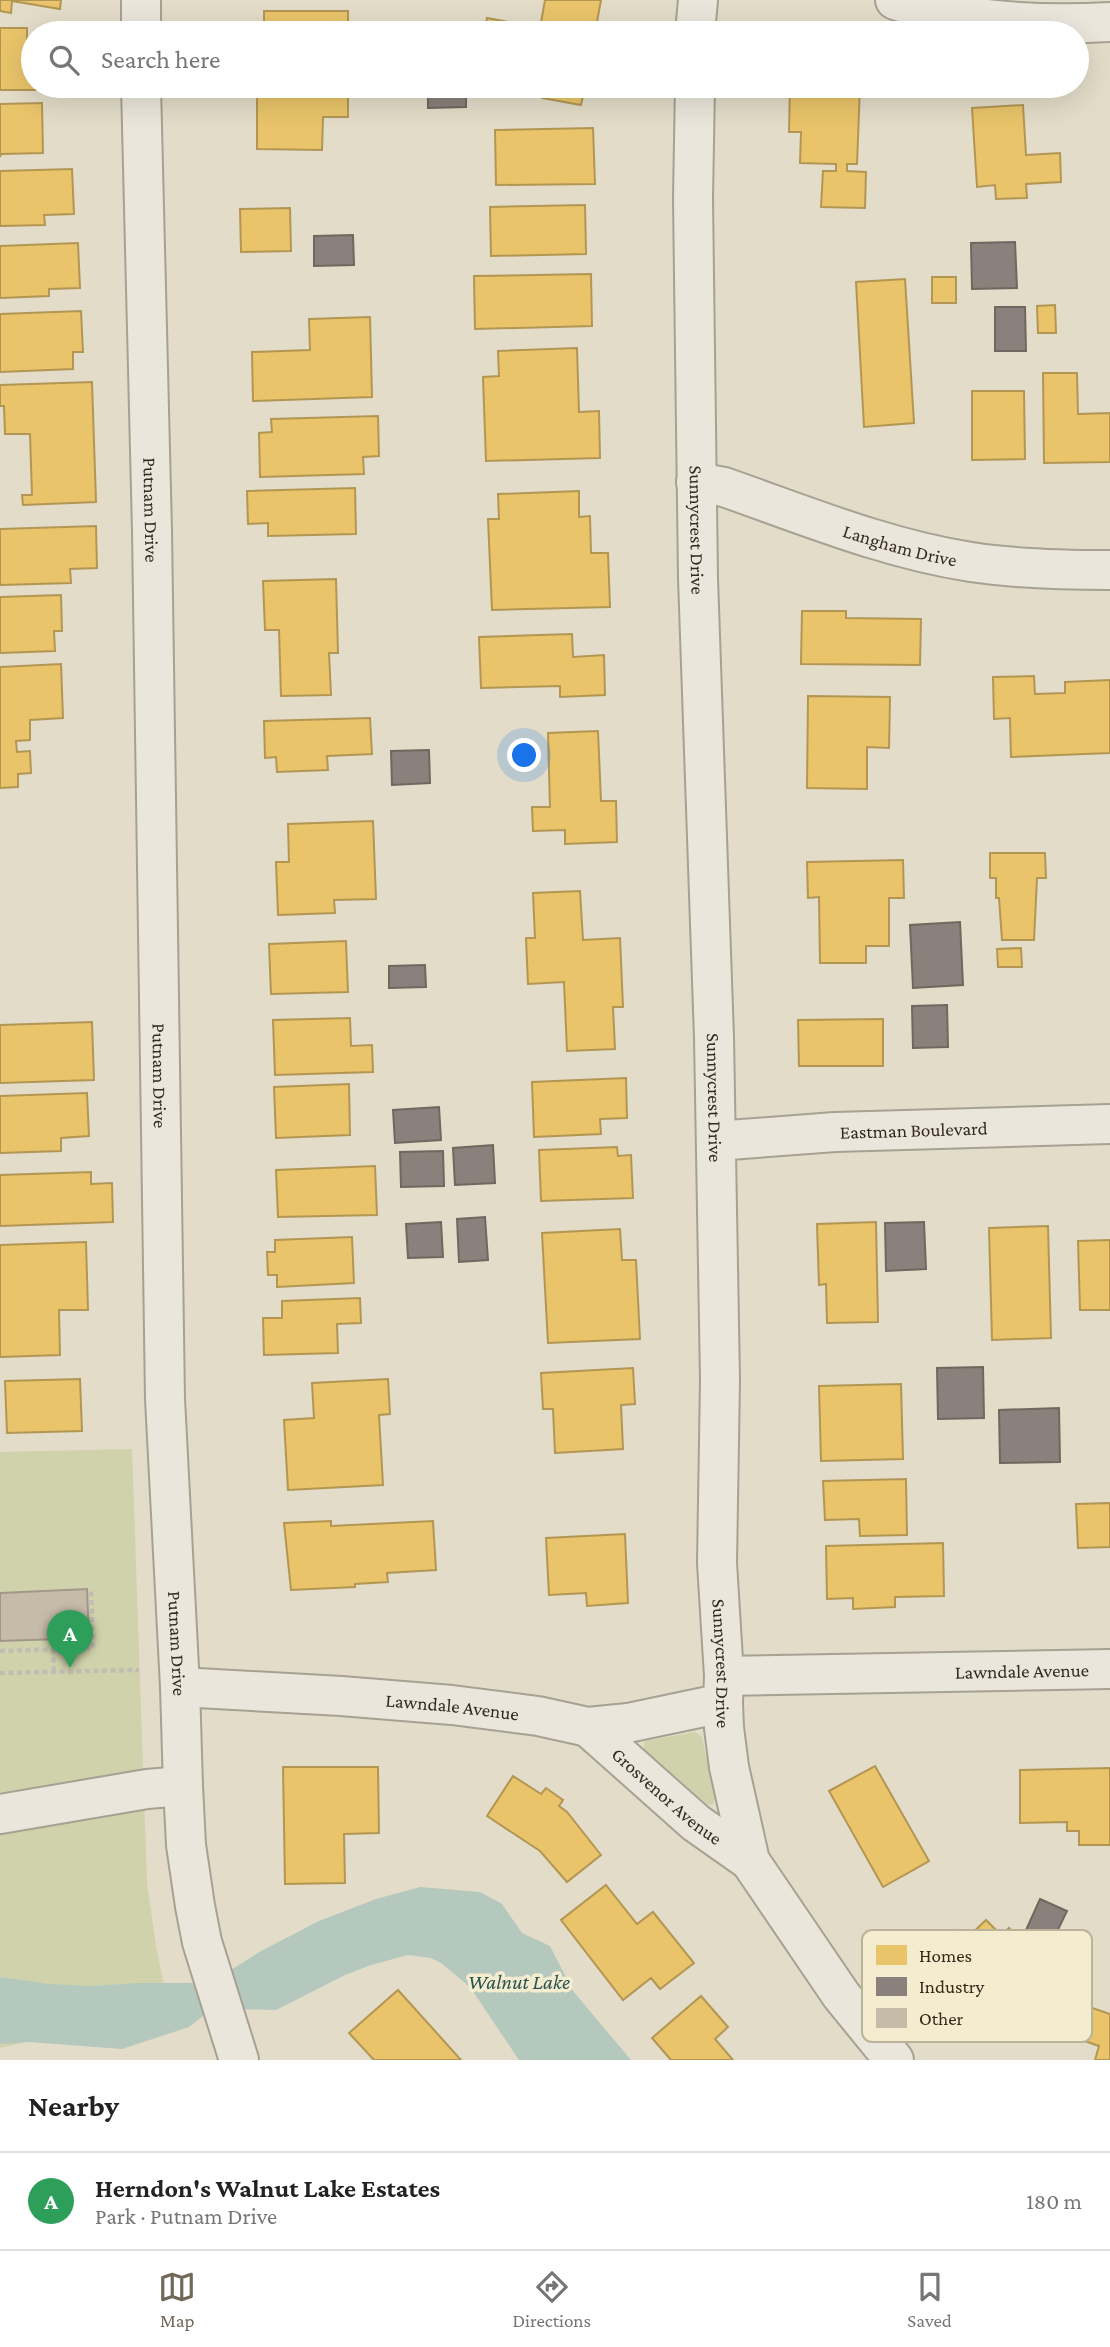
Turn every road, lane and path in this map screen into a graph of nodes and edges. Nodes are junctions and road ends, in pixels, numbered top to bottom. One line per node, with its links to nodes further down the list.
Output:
1 (141, 0): 4 (street)
2 (698, 0): 5 (street)
3 (895, 0): 6 (street)
4 (141, 21)
5 (696, 21)
6 (1005, 21)
7 (1089, 23): 8 (street)
8 (1110, 23)
9 (141, 98): 22 (street, Putnam Drive)
10 (695, 98): 11 (street, Sunnycrest Drive)
11 (696, 482): 12 (street, Langham Drive); 14 (street, Sunnycrest Drive)
12 (1110, 570)
13 (1110, 1124): 14 (street, Eastman Boulevard)
14 (716, 1141): 23 (street, Sunnycrest Drive)
15 (91, 1589): 16 (path)
16 (53, 1649): 17 (path); 19 (path)
17 (0, 1651)
18 (1110, 1668): 23 (street, Lawndale Avenue)
19 (54, 1672): 20 (path); 21 (path)
20 (0, 1673)
21 (138, 1683)
22 (180, 1686): 24 (street, Lawndale Avenue); 25 (street, Putnam Drive)
23 (723, 1689): 24 (street, Lawndale Avenue); 27 (street, Sunnycrest Drive)
24 (588, 1727): 27 (street, Grosvenor Avenue)
25 (183, 1786): 26 (street); 30 (street, Putnam Drive)
26 (0, 1814)
27 (750, 1861): 28 (street, Sunnycrest Drive)
28 (862, 2021)
29 (879, 2042): 31 (street, Sunnycrest Drive)
30 (237, 2054)
31 (894, 2060)

